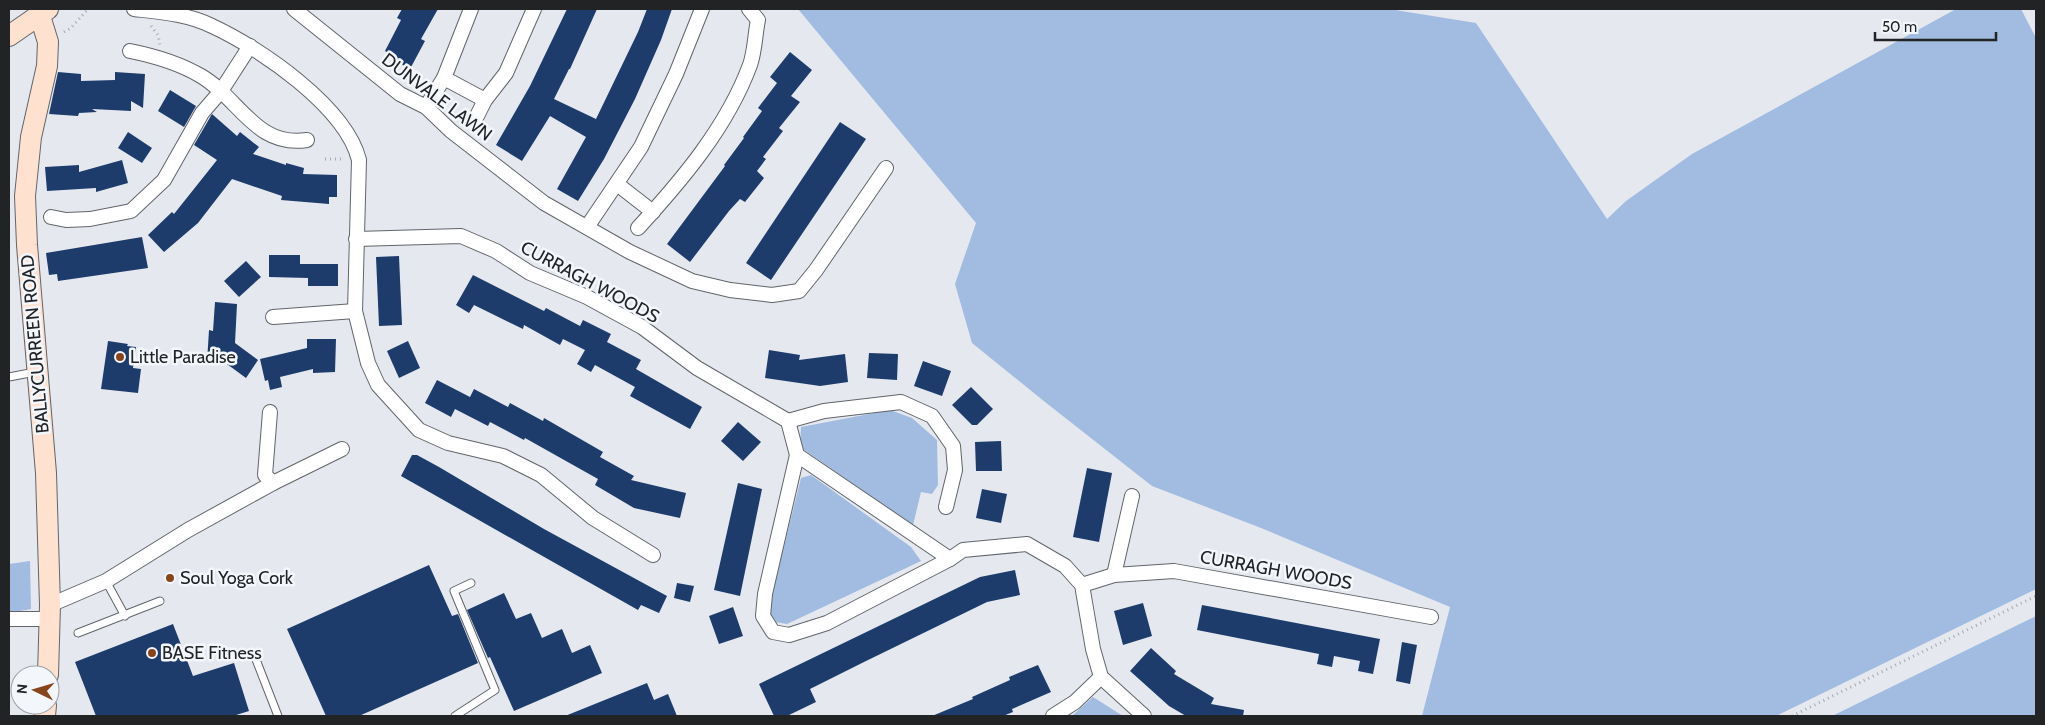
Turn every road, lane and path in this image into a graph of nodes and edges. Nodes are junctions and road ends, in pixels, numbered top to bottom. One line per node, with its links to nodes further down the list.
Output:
1 (88, 9): 10 (path)
2 (294, 9): 17 (street, DUNVALE LAWN)
3 (471, 9): 14 (street)
4 (534, 9): 16 (street)
5 (702, 9): 21 (street)
6 (749, 9): 22 (street)
7 (139, 10): 11 (street); 13 (path)
8 (44, 12): 9 (main road); 10 (main road, BALLYCURREEN ROAD)
9 (9, 36)
10 (48, 42): 29 (main road, BALLYCURREEN ROAD)
11 (250, 46): 15 (street); 26 (street)
12 (130, 51): 13 (street)
13 (162, 58): 15 (street)
14 (444, 78): 16 (street); 17 (street)
15 (222, 91): 19 (street); 23 (street)
16 (486, 100): 18 (street)
17 (426, 108): 24 (street, DUNVALE LAWN)
18 (478, 116)
19 (307, 140)
20 (886, 168): 24 (street, DUNVALE LAWN)
21 (617, 184): 22 (street); 24 (street)
22 (653, 212): 25 (street)
23 (51, 217)
24 (586, 227)
25 (638, 228)
26 (356, 239): 27 (street); 32 (street, CURRAGH WOODS)
27 (355, 311): 28 (street); 38 (street)
28 (273, 317)
29 (38, 371): 30 (lane); 46 (main road, BALLYCURREEN ROAD)
30 (9, 377)
31 (270, 412): 35 (street)
32 (788, 421): 34 (street); 37 (street)
33 (342, 449): 35 (street)
34 (797, 455): 39 (street); 39 (street)
35 (273, 483): 41 (street)
36 (1132, 496): 40 (street)
37 (946, 507)
38 (653, 555)
39 (950, 558): 43 (street)
40 (1114, 575): 43 (street, CURRAGH WOODS); 48 (street, CURRAGH WOODS)
41 (106, 580): 46 (street); 47 (lane)
42 (471, 583): 55 (lane)
43 (1082, 584): 53 (street)
44 (2036, 596): 58 (path)
45 (160, 602): 47 (lane)
46 (50, 612): 49 (street); 52 (main road, BALLYCURREEN ROAD)
47 (125, 616): 50 (lane)
48 (1431, 617)
49 (9, 619)
50 (78, 633)
51 (255, 657): 54 (lane)
52 (48, 665)
53 (1101, 677): 56 (street); 57 (street)
54 (278, 716)
55 (455, 716)
56 (1053, 716)
57 (1144, 716)
58 (1792, 716)

